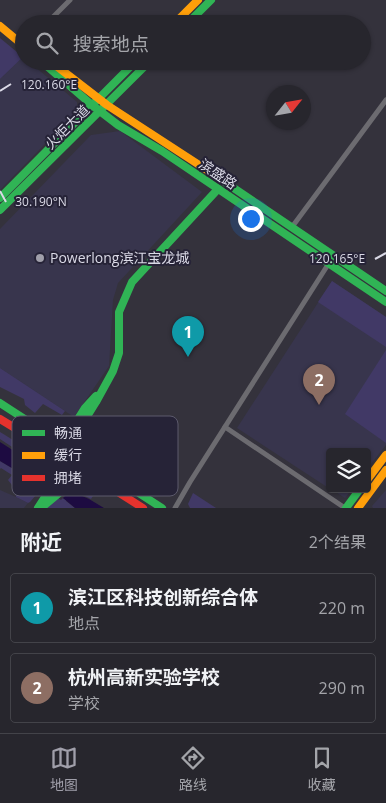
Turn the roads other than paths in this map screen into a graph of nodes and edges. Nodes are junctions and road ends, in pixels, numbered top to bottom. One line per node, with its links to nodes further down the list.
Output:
1 (70, 0): 4 (street)
2 (198, 0): 5 (main road)
3 (211, 0): 6 (main road)
4 (55, 15)
5 (183, 15)
6 (196, 15)
7 (0, 22): 9 (main road)
8 (0, 26): 10 (main road)
9 (15, 34)
10 (15, 38)
11 (53, 70): 16 (main road, 滨盛路)
12 (60, 70): 16 (main road, 滨盛路)
13 (127, 70): 16 (main road, 火炬大道)
14 (141, 70): 17 (main road, 火炬大道)
15 (386, 100): 22 (street)
16 (95, 102): 17 (main road, 滨盛路); 18 (main road, 滨盛路); 20 (main road, 火炬大道)
17 (107, 106): 18 (main road, 火炬大道); 22 (main road, 滨盛路)
18 (100, 111): 19 (main road, 滨盛路); 21 (main road, 火炬大道)
19 (218, 190): 23 (main road, 滨盛路); 28 (main road)
20 (0, 198)
21 (0, 210)
22 (292, 228): 24 (main road, 滨盛路)
23 (329, 263): 25 (main road, 滨盛路); 31 (street)
24 (386, 291)
25 (386, 302)
26 (0, 403): 27 (main road)
27 (20, 416)
28 (86, 416)
29 (0, 420): 30 (main road)
30 (12, 427)
31 (225, 427): 40 (street); 41 (street)
32 (386, 455): 34 (main road)
33 (386, 470): 42 (main road)
34 (371, 475)
35 (357, 493): 41 (main road)
36 (124, 496): 38 (main road)
37 (144, 496): 39 (main road)
38 (143, 508)
39 (162, 508)
40 (175, 508)
41 (345, 508)
42 (358, 508)

